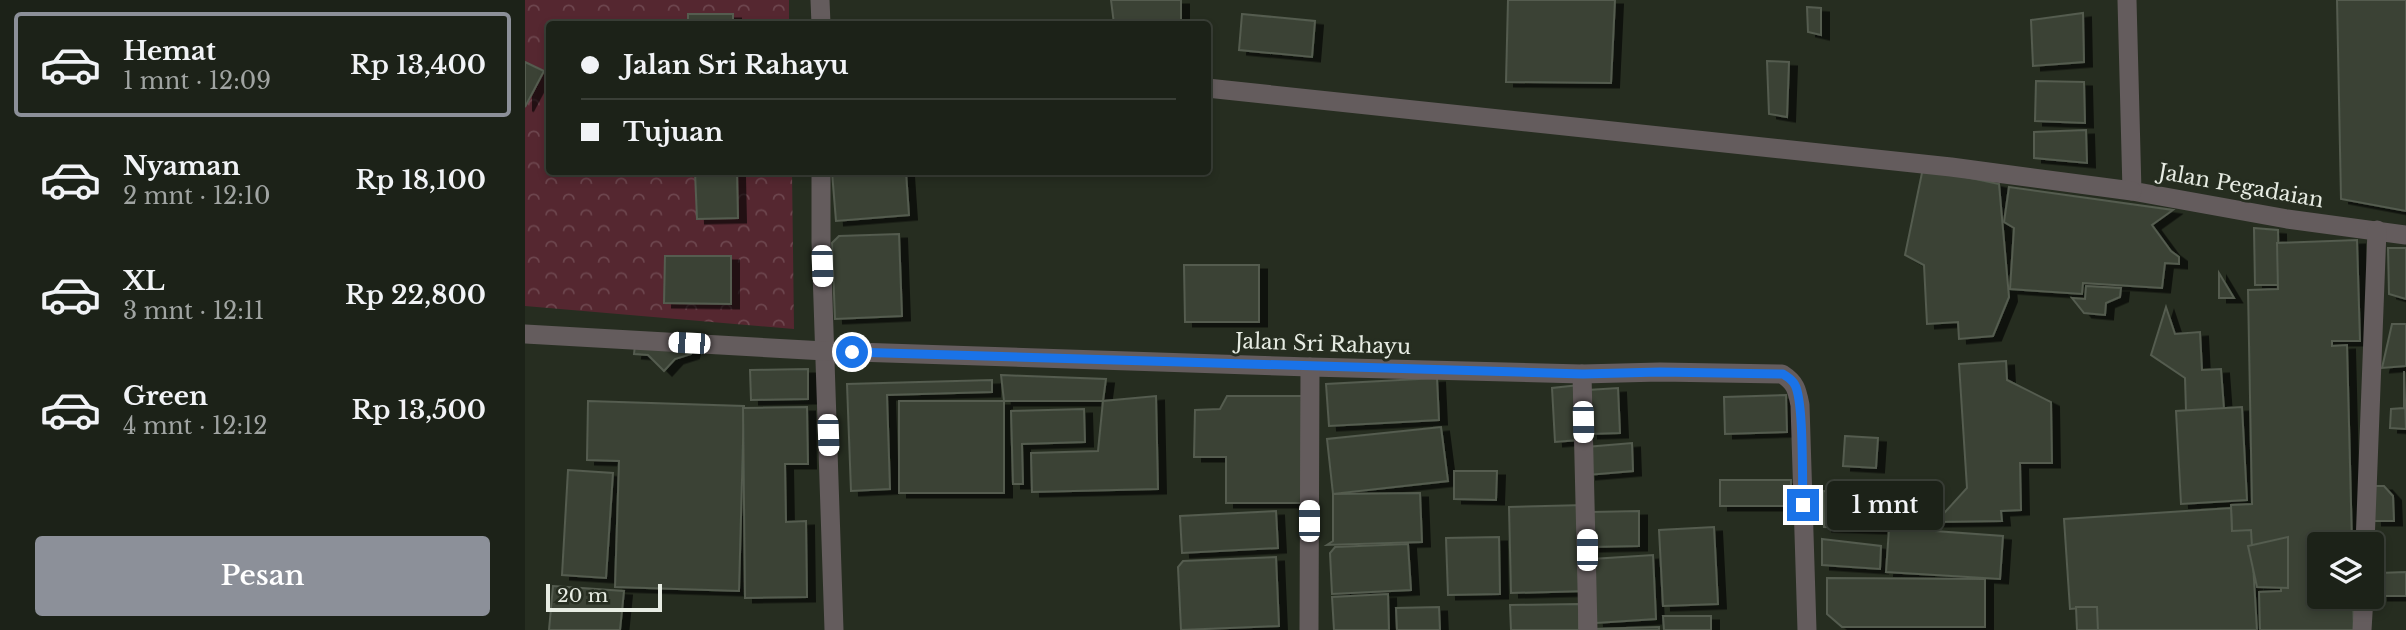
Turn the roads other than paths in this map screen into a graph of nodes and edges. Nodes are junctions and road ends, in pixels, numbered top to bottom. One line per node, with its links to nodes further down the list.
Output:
1 (820, 0): 3 (street)
2 (2127, 0): 6 (street, Jalan Pegadaian)
3 (821, 21)
4 (1211, 88): 6 (street)
5 (821, 175): 10 (street)
6 (2132, 191): 7 (street, Jalan Pegadaian)
7 (2377, 230): 8 (street, Jalan Pegadaian); 13 (street)
8 (2406, 235)
9 (525, 334): 10 (street, Jalan Sri Rahayu)
10 (825, 351): 11 (street, Jalan Sri Rahayu); 15 (street)
11 (1310, 367): 12 (street, Jalan Sri Rahayu); 16 (street)
12 (1583, 374): 17 (street); 18 (street, Jalan Sri Rahayu)
13 (2365, 532)
14 (2363, 609): 19 (street)
15 (834, 630)
16 (1309, 630)
17 (1588, 630)
18 (1807, 630)
19 (2362, 630)

